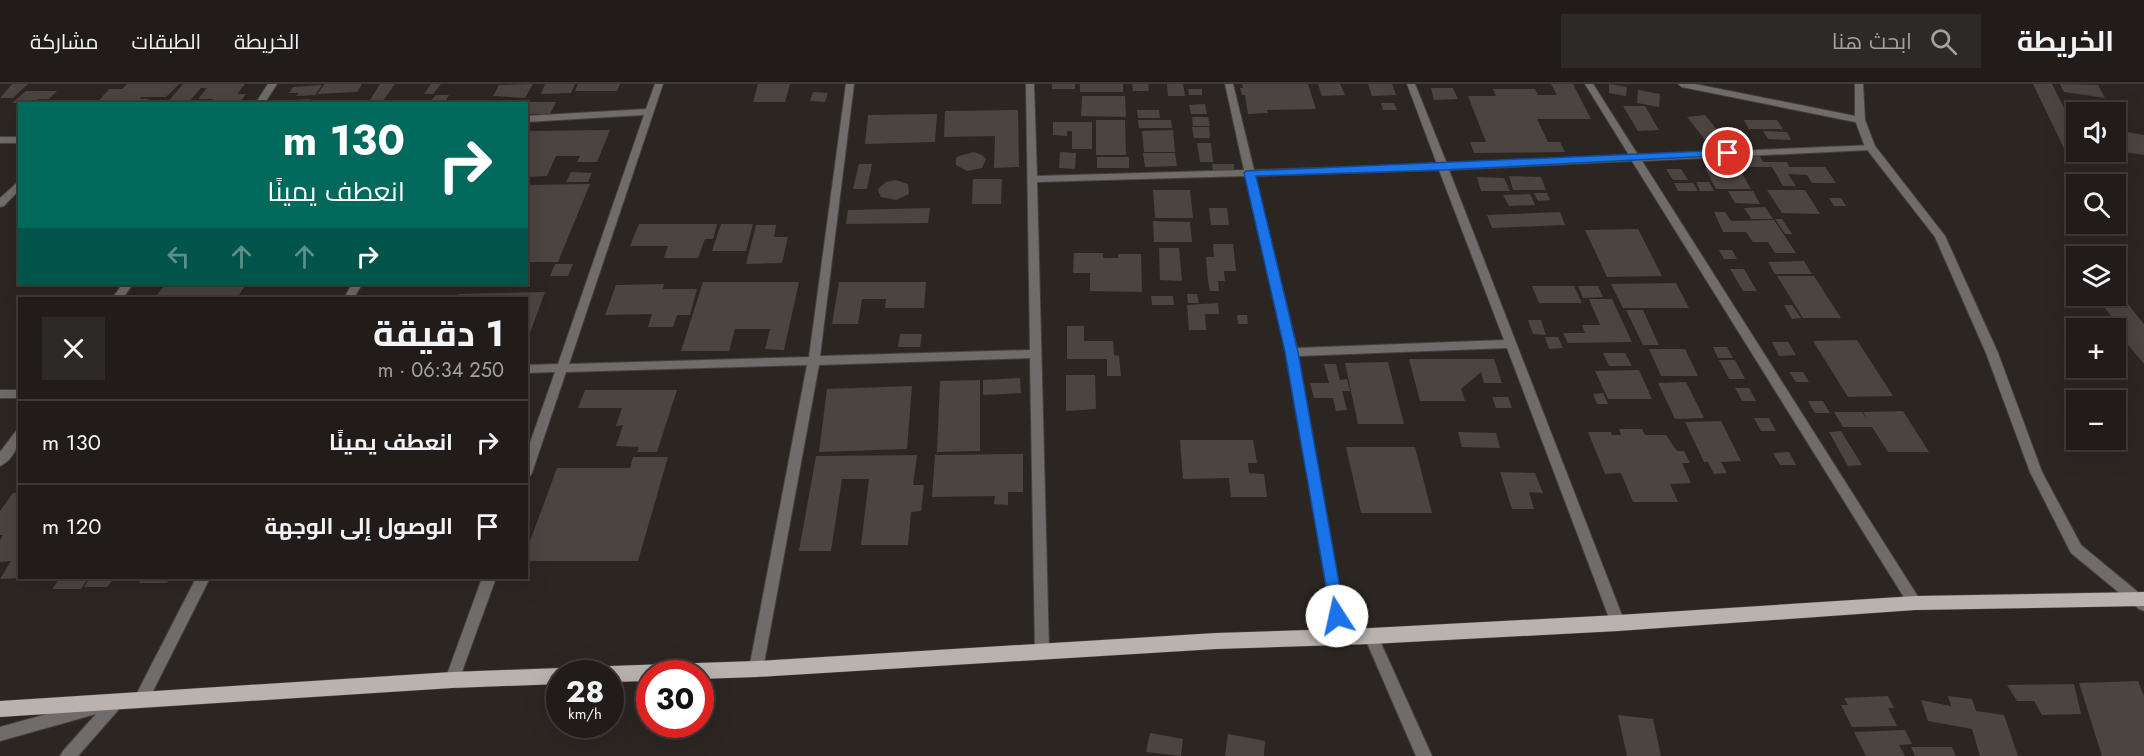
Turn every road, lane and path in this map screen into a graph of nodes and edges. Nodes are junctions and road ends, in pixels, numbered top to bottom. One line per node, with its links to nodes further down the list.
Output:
1 (273, 84): 10 (street)
2 (659, 84): 11 (street)
3 (850, 84): 28 (street)
4 (1030, 84): 20 (street)
5 (1229, 84): 19 (street)
6 (1411, 84): 18 (street)
7 (1589, 84): 17 (street)
8 (1682, 84): 13 (street)
9 (1859, 84): 13 (street)
10 (260, 102)
11 (650, 112): 12 (street); 29 (street)
12 (528, 120)
13 (1860, 120): 16 (street)
14 (0, 140): 15 (street)
15 (18, 140)
16 (1870, 147): 17 (street); 38 (street)
17 (1633, 157): 18 (street); 39 (street)
18 (1443, 167): 19 (street); 25 (street)
19 (1250, 173): 20 (street); 26 (street)
20 (1034, 180): 27 (street)
21 (18, 185): 22 (street)
22 (0, 204)
23 (127, 285): 24 (street)
24 (118, 297)
25 (1510, 344): 26 (street); 40 (street)
26 (1292, 352): 42 (street)
27 (1036, 354): 28 (street); 43 (street)
28 (814, 360): 29 (street); 44 (street)
29 (564, 367): 30 (street); 35 (street)
30 (528, 369)
31 (0, 394): 32 (street)
32 (18, 394)
33 (18, 437): 34 (street)
34 (0, 461)
35 (528, 467)
36 (202, 579): 48 (street)
37 (489, 579): 47 (street)
38 (2142, 601): 39 (main road)
39 (1915, 603): 40 (main road)
40 (1618, 623): 41 (main road)
41 (1371, 636): 42 (main road); 53 (street)
42 (1341, 638): 43 (main road)
43 (1042, 650): 44 (main road)
44 (756, 669): 45 (main road)
45 (624, 674)
46 (546, 677): 47 (main road)
47 (452, 680): 48 (main road)
48 (141, 700): 49 (main road)
49 (116, 702): 50 (main road); 51 (street); 52 (street)
50 (0, 709)
51 (0, 734)
52 (68, 756)
53 (1424, 756)

